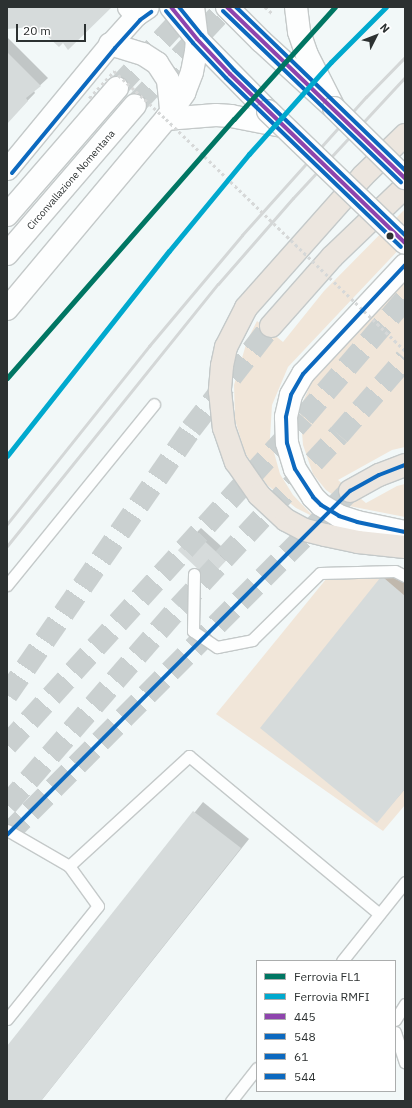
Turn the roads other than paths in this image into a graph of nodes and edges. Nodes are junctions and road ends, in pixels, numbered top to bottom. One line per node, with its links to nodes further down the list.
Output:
1 (171, 7): 6 (street)
2 (193, 7): 6 (street)
3 (227, 7): 10 (street)
4 (296, 7): 10 (street)
5 (138, 10): 7 (street)
6 (197, 39): 11 (street); 12 (street, bridge)
7 (110, 44): 11 (street); 14 (street)
8 (117, 88): 17 (street)
9 (135, 105): 19 (street, Circonvallazione Nomentana)
10 (334, 108): 15 (street, bridge)
11 (168, 114): 12 (street); 21 (street)
12 (282, 126): 18 (street, bridge)
13 (405, 135): 27 (highway)
14 (7, 169)
15 (405, 178)
16 (405, 187): 22 (highway)
17 (7, 215)
18 (405, 243)
19 (7, 254)
20 (405, 265): 26 (street)
21 (7, 309)
22 (271, 326)
23 (154, 404): 30 (lane)
24 (405, 465): 25 (highway)
25 (350, 491)
26 (405, 532)
27 (405, 547)
28 (194, 574): 29 (lane)
29 (405, 576)
30 (7, 585)
31 (7, 830): 32 (lane)
32 (69, 866): 35 (lane); 39 (lane)
33 (405, 882): 34 (lane)
34 (401, 894): 35 (lane)
35 (379, 914): 36 (lane)
36 (343, 960)
37 (405, 1004): 38 (lane)
38 (396, 1018)
39 (7, 1019)
40 (396, 1035): 41 (lane)
41 (405, 1062)
42 (256, 1069): 43 (lane)
43 (231, 1101)

